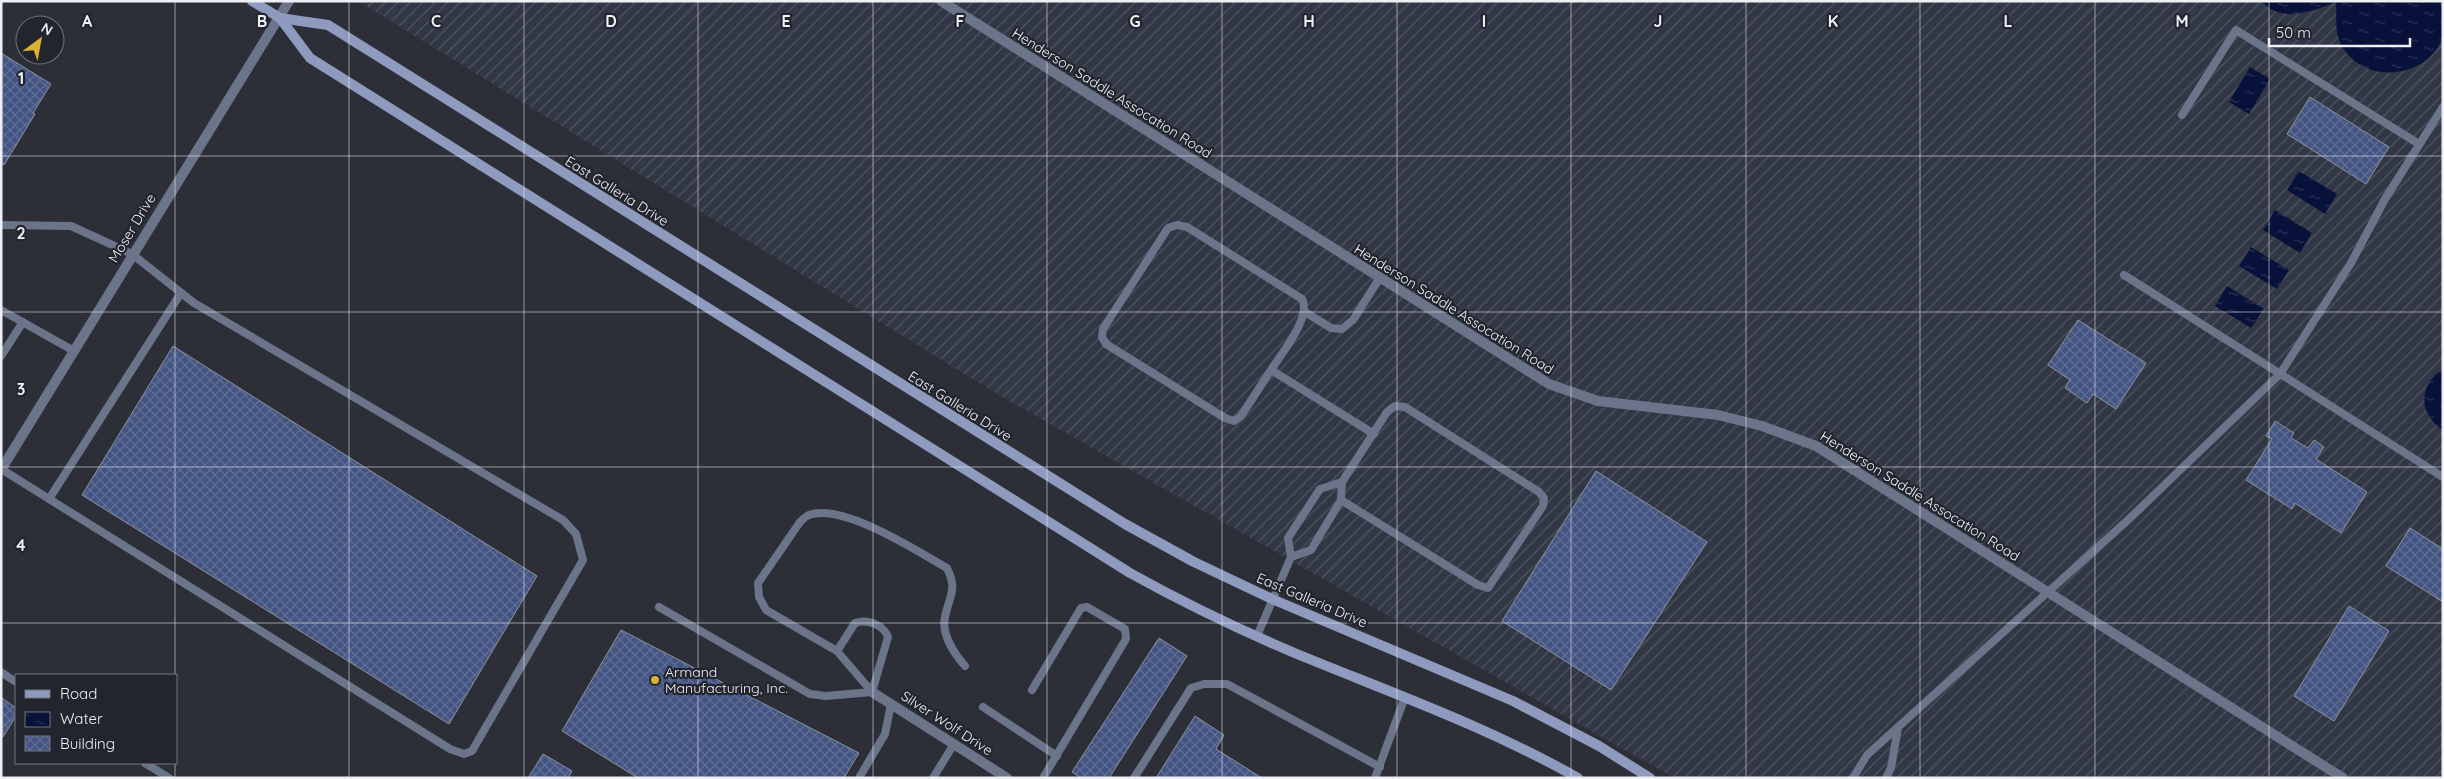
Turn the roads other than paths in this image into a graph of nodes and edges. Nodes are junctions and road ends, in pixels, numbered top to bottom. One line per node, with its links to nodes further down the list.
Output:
1 (252, 1): 4 (main road, East Galleria Drive)
2 (290, 1): 4 (street, Moser Drive)
3 (941, 1): 11 (street, Henderson Saddle Assocation Road)
4 (280, 18): 9 (street, Moser Drive); 28 (main road, East Galleria Drive); 30 (main road, East Galleria Drive)
5 (2442, 108): 7 (lane)
6 (2182, 115): 7 (lane)
7 (2419, 144): 19 (lane)
8 (1, 225): 9 (lane)
9 (132, 254): 12 (lane); 16 (street, Moser Drive)
10 (2124, 275): 19 (lane)
11 (1379, 279): 14 (lane); 27 (street, Henderson Saddle Assocation Road)
12 (181, 293): 24 (lane); 24 (lane)
13 (1, 310): 15 (lane)
14 (1305, 312): 18 (lane); 18 (lane)
15 (23, 322): 16 (lane); 17 (lane)
16 (74, 351): 21 (street, Moser Drive)
17 (1, 356)
18 (1271, 370): 20 (lane)
19 (2280, 374): 22 (lane); 27 (lane)
20 (1374, 434): 23 (lane); 25 (lane)
21 (1, 470): 24 (lane)
22 (2443, 477)
23 (1342, 482): 25 (lane); 26 (lane)
24 (49, 499)
25 (1341, 500): 26 (lane)
26 (1291, 558): 28 (lane)
27 (2049, 591): 40 (lane); 56 (street, Henderson Saddle Assocation Road)
28 (1272, 599): 30 (lane); 53 (main road, East Galleria Drive)
29 (659, 607): 36 (lane)
30 (1257, 636): 37 (main road, East Galleria Drive)
31 (837, 651): 32 (lane); 36 (lane); 36 (lane)
32 (965, 666)
33 (1, 672): 34 (lane)
34 (15, 681)
35 (1032, 690): 42 (lane)
36 (872, 692): 38 (street, Silver Wolf Drive)
37 (1405, 697): 44 (lane); 52 (main road, East Galleria Drive)
38 (891, 704): 41 (street, Silver Wolf Drive); 47 (lane)
39 (982, 708): 42 (lane)
40 (1898, 728): 54 (lane); 55 (lane)
41 (954, 744): 45 (street, Silver Wolf Drive); 48 (lane)
42 (1057, 756): 49 (lane)
43 (147, 764): 46 (lane)
44 (1380, 767): 50 (lane); 51 (lane)
45 (1005, 777)
46 (169, 778)
47 (859, 778)
48 (933, 778)
49 (1043, 778)
50 (1134, 778)
51 (1375, 778)
52 (1578, 778)
53 (1650, 778)
54 (1853, 778)
55 (1886, 778)
56 (2343, 778)

